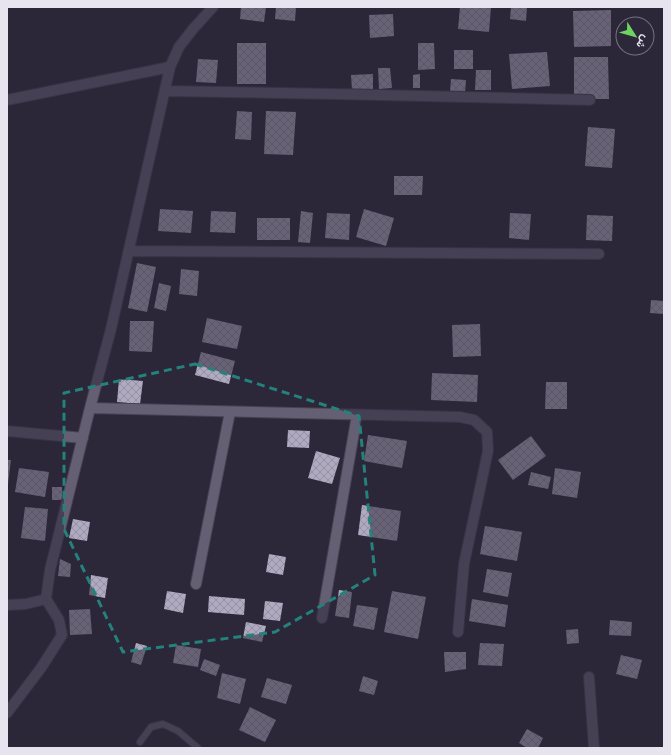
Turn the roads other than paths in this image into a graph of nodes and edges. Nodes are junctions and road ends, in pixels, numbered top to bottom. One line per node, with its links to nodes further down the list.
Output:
1 (213, 7): 2 (street)
2 (170, 67): 3 (street); 4 (street)
3 (165, 91): 5 (street); 6 (street)
4 (7, 100)
5 (590, 100)
6 (129, 252): 7 (street); 8 (street)
7 (599, 254)
8 (90, 408): 9 (street); 12 (street)
9 (230, 412): 10 (street); 13 (street)
10 (357, 415): 16 (street); 17 (street)
11 (7, 431): 12 (street)
12 (83, 438): 14 (street)
13 (196, 584)
14 (46, 599): 15 (street); 19 (street)
15 (7, 605)
16 (322, 618)
17 (458, 632)
18 (589, 677): 22 (street)
19 (7, 713)
20 (140, 742): 21 (lane)
21 (198, 748)
22 (594, 748)

